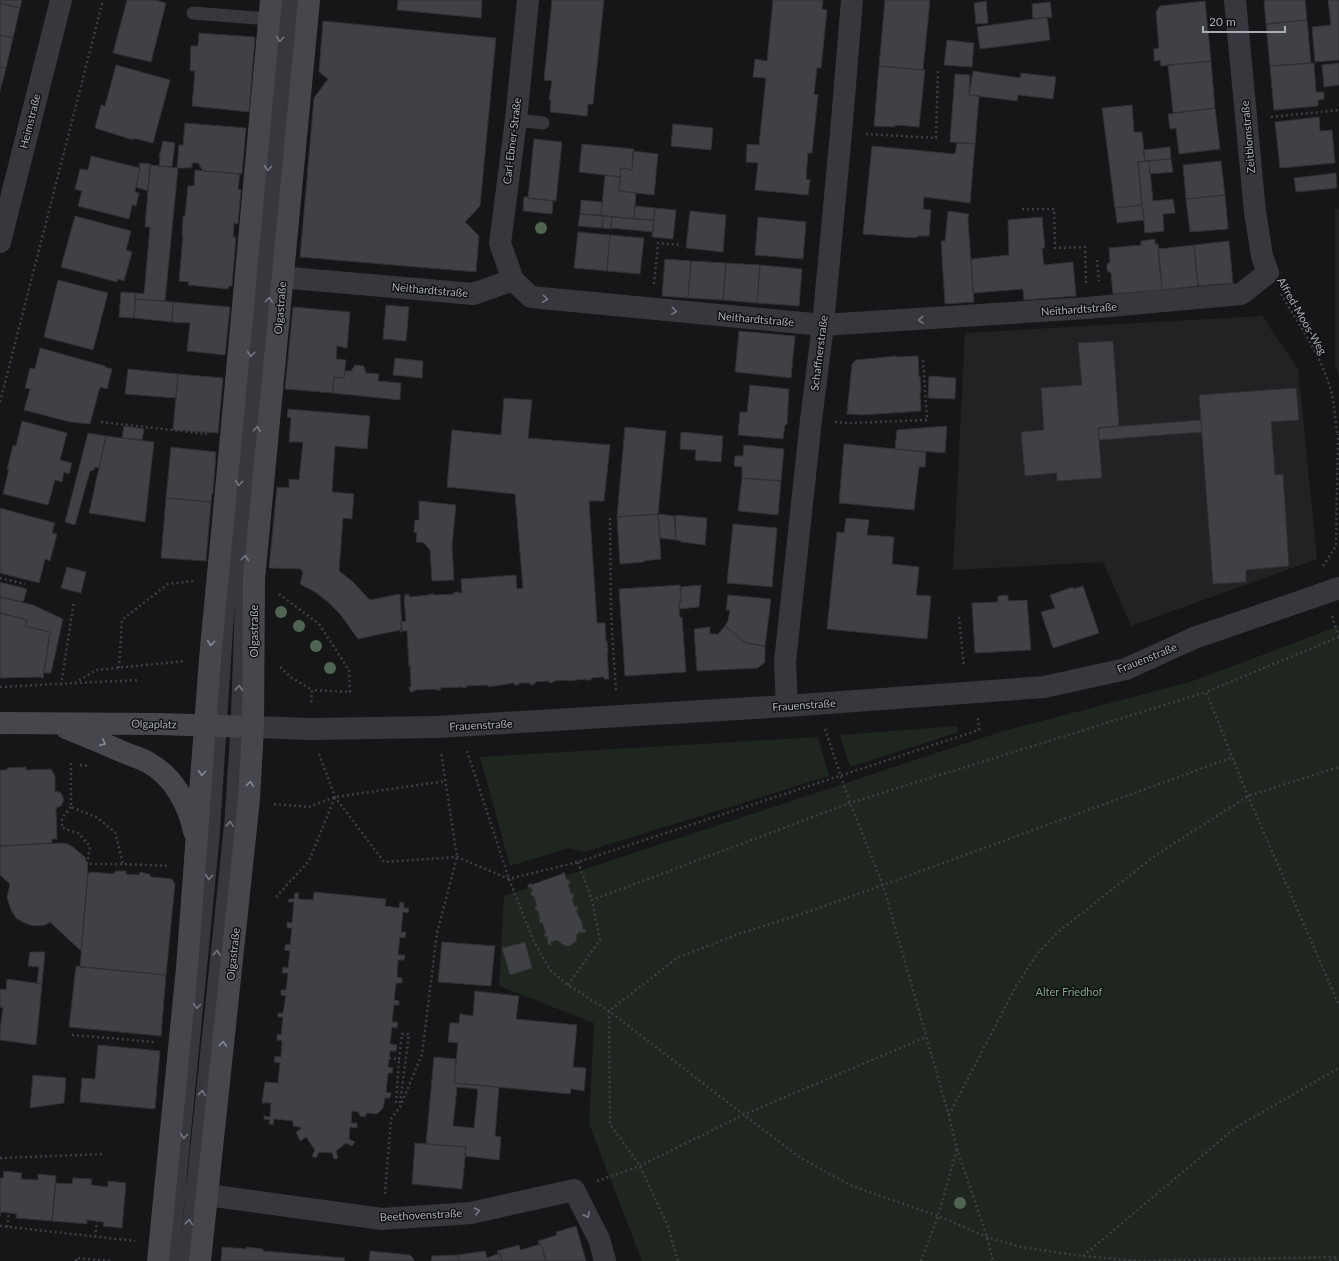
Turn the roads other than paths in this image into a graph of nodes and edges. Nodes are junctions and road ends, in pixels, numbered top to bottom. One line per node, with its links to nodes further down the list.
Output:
1 (61, 0): 12 (street, Heimstraße)
2 (283, 0): 14 (lane, one-way to 14)
3 (295, 0): 14 (lane)
4 (309, 0): 14 (main road, Olgastraße)
5 (528, 0): 10 (street, Carl-Ebner-Straße)
6 (852, 0): 16 (street, Schaffnerstraße)
7 (1235, 0): 13 (street, Zeitblomstraße)
8 (270, 10): 9 (lane); 14 (main road, Olgastraße)
9 (193, 12)
10 (516, 120): 11 (lane); 15 (street, Carl-Ebner-Straße)
11 (543, 122)
12 (0, 242)
13 (1268, 273): 16 (street, Neithardtstraße, one-way to 16)
14 (264, 275): 15 (street, Neithardtstraße); 21 (lane); 21 (main road, Olgastraße, one-way to 14); 21 (main road, Olgastraße, one-way to 21)
15 (513, 280): 16 (street, Neithardtstraße, one-way to 16)
16 (823, 325): 18 (street, Schaffnerstraße)
17 (1331, 591): 18 (street, Frauenstraße)
18 (787, 706): 21 (street, Frauenstraße)
19 (0, 723): 20 (main road)
20 (54, 724): 21 (main road, Olgaplatz); 22 (main road, one-way to 22)
21 (229, 727): 22 (main road, Olgastraße, one-way to 22); 23 (lane, one-way to 23); 23 (main road, Olgastraße, one-way to 21)
22 (196, 858): 23 (main road, Olgastraße)
23 (186, 1192): 24 (main road, Olgastraße); 25 (lane); 26 (lane, one-way to 23); 27 (main road, Olgastraße); 28 (street, Beethovenstraße, one-way to 28)
24 (158, 1252)
25 (172, 1261)
26 (185, 1261)
27 (200, 1261)
28 (605, 1261)

